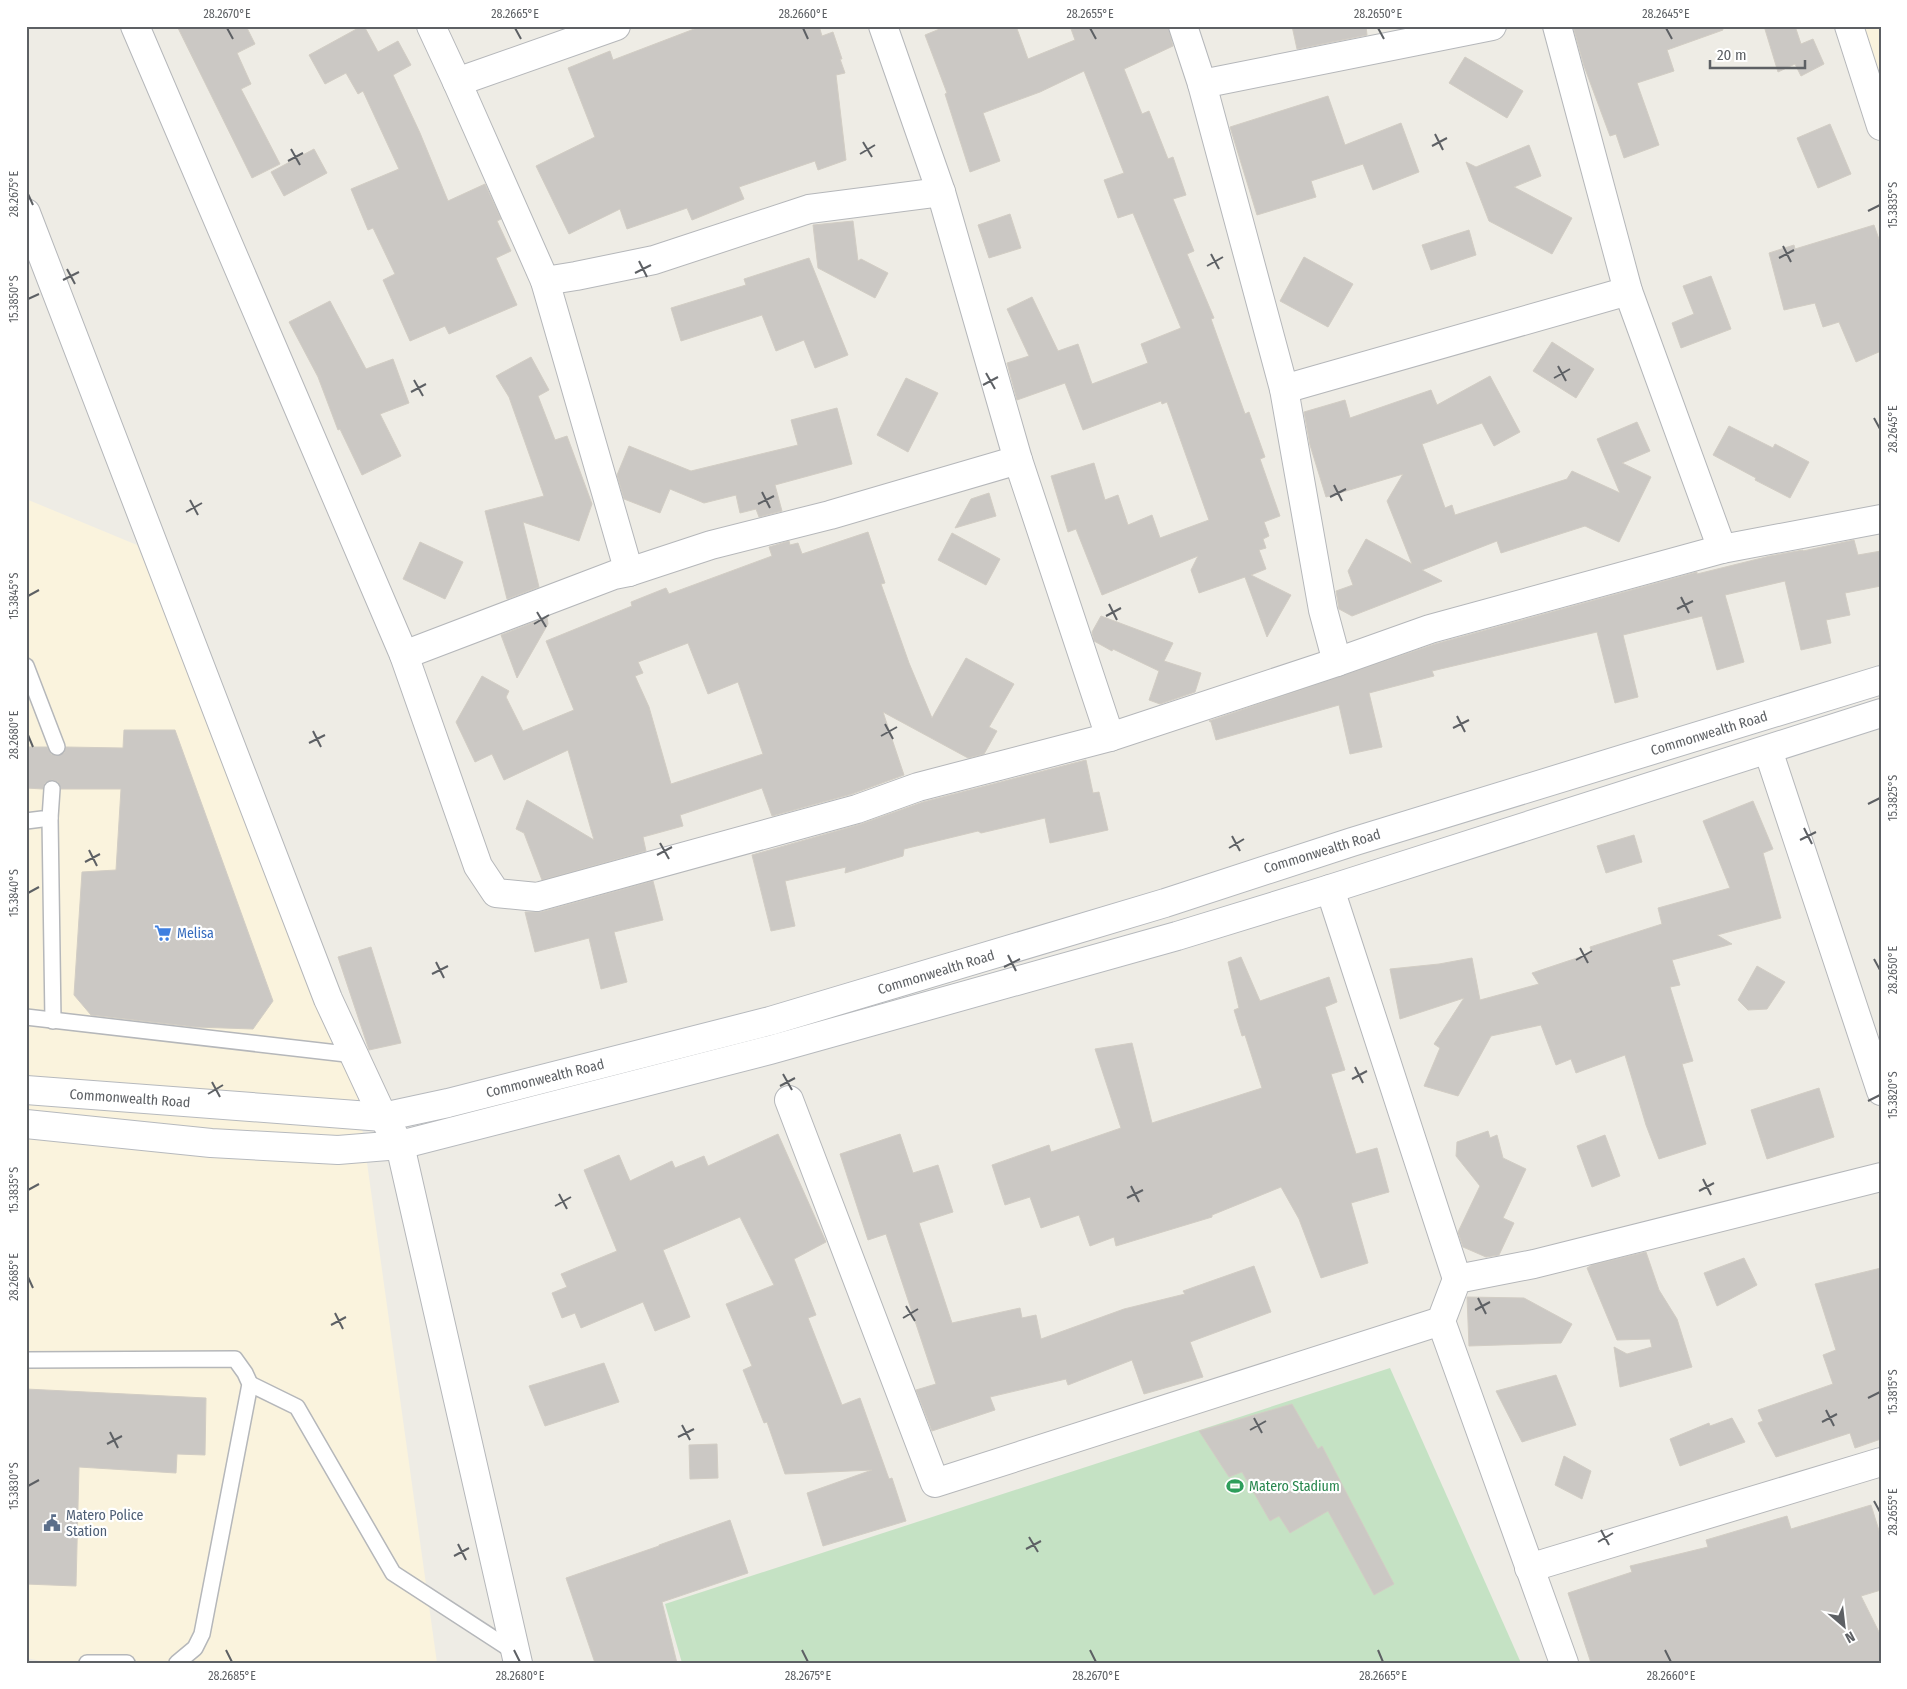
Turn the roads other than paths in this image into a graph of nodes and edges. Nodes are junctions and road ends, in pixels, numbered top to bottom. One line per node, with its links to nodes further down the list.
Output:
1 (135, 26): 22 (street)
2 (430, 26): 10 (street)
3 (616, 26): 10 (street)
4 (883, 26): 13 (street)
5 (1184, 26): 11 (street)
6 (1492, 26): 11 (street)
7 (1557, 26): 16 (street)
8 (1850, 26): 9 (street)
9 (1870, 53): 12 (street)
10 (457, 82): 15 (street)
11 (1202, 84): 17 (street)
12 (1881, 126)
13 (941, 192): 15 (street); 18 (street)
14 (26, 213): 36 (street)
15 (545, 281): 21 (street)
16 (1628, 291): 17 (street); 20 (street)
17 (1284, 388): 23 (street)
18 (1018, 460): 21 (street); 27 (street)
19 (1881, 519): 20 (street)
20 (1722, 549): 23 (street)
21 (629, 572): 22 (street)
22 (404, 655): 27 (street)
23 (1337, 662): 27 (street)
24 (26, 666): 28 (lane)
25 (1881, 680): 40 (street, Commonwealth Road)
26 (1881, 713): 29 (street, Commonwealth Road)
27 (1110, 737)
28 (57, 747)
29 (1768, 750): 33 (street, Commonwealth Road); 38 (street)
30 (52, 789): 31 (lane)
31 (50, 818): 32 (lane); 35 (lane)
32 (26, 821)
33 (1330, 889): 42 (street, Commonwealth Road); 44 (street)
34 (26, 1018): 35 (lane)
35 (53, 1020): 36 (lane)
36 (355, 1055): 40 (street)
37 (26, 1090): 40 (street, Commonwealth Road)
38 (1881, 1091)
39 (789, 1100): 45 (street)
40 (383, 1117): 42 (street)
41 (26, 1124): 42 (street, Commonwealth Road)
42 (400, 1145): 50 (street)
43 (1881, 1177): 44 (street)
44 (1457, 1279): 45 (street)
45 (1441, 1321): 49 (street)
46 (26, 1360): 47 (lane)
47 (250, 1384): 50 (lane); 53 (lane)
48 (1881, 1462): 49 (street)
49 (1529, 1568): 54 (street)
50 (517, 1658)
51 (87, 1663): 52 (lane)
52 (127, 1663)
53 (177, 1663)
54 (1564, 1663)

